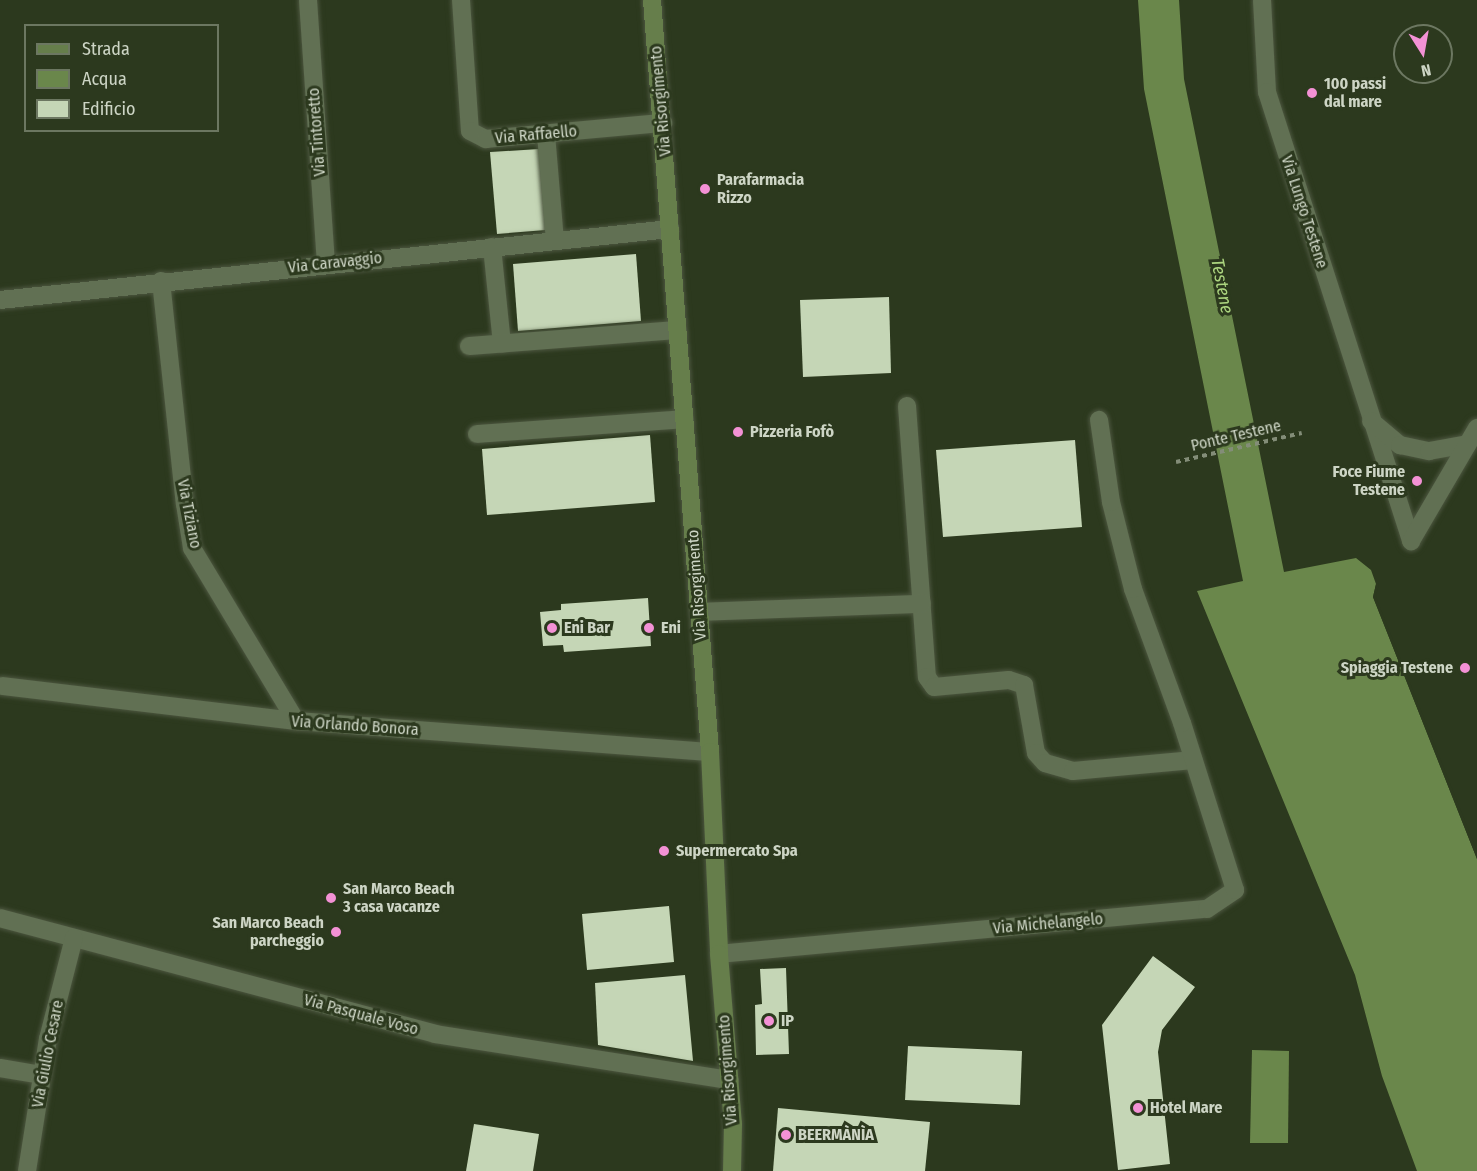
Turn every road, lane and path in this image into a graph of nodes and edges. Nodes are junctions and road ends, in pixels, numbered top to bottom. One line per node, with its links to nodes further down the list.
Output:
1 (308, 0): 10 (street, Via Tintoretto)
2 (461, 0): 6 (street, Via Raffaello)
3 (652, 0): 5 (main road, Via Risorgimento)
4 (1262, 0): 19 (street, Via Lungo Testene)
5 (663, 123): 6 (street, Via Raffaello); 7 (main road, Via Risorgimento)
6 (546, 134): 8 (street)
7 (670, 229): 8 (street, Via Caravaggio); 13 (main road, Via Risorgimento)
8 (555, 241): 9 (street, Via Caravaggio)
9 (492, 247): 10 (street, Via Caravaggio); 14 (street)
10 (326, 264): 11 (street, Via Caravaggio)
11 (161, 281): 12 (street, Via Caravaggio); 28 (street, Via Tiziano)
12 (0, 300)
13 (677, 330): 14 (street); 17 (main road, Via Risorgimento)
14 (502, 344): 15 (street)
15 (469, 346)
16 (908, 406): 25 (street)
17 (684, 419): 22 (street); 26 (main road, Via Risorgimento)
18 (1099, 420): 30 (street, Via Michelangelo)
19 (1370, 420): 23 (street); 23 (street, Via Lungo Testene)
20 (1477, 428): 23 (street)
21 (1302, 433): 24 (path, Ponte Testene)
22 (477, 434)
23 (1467, 444)
24 (1176, 462)
25 (922, 604): 26 (street); 30 (street)
26 (699, 612): 29 (main road, Via Risorgimento)
27 (1, 688): 28 (street, Via Orlando Bonora)
28 (296, 722): 29 (street, Via Orlando Bonora)
29 (710, 752): 33 (main road, Via Risorgimento)
30 (1194, 760): 33 (street, Via Michelangelo)
31 (0, 918): 32 (street, Via Pasquale Voso)
32 (74, 938): 35 (street, Via Giulio Cesare); 36 (street, Via Pasquale Voso)
33 (719, 954): 36 (main road, Via Risorgimento)
34 (0, 1068): 35 (street)
35 (42, 1075): 37 (street, Via Giulio Cesare)
36 (729, 1080): 38 (main road, Via Risorgimento)
37 (27, 1171)
38 (732, 1171)

